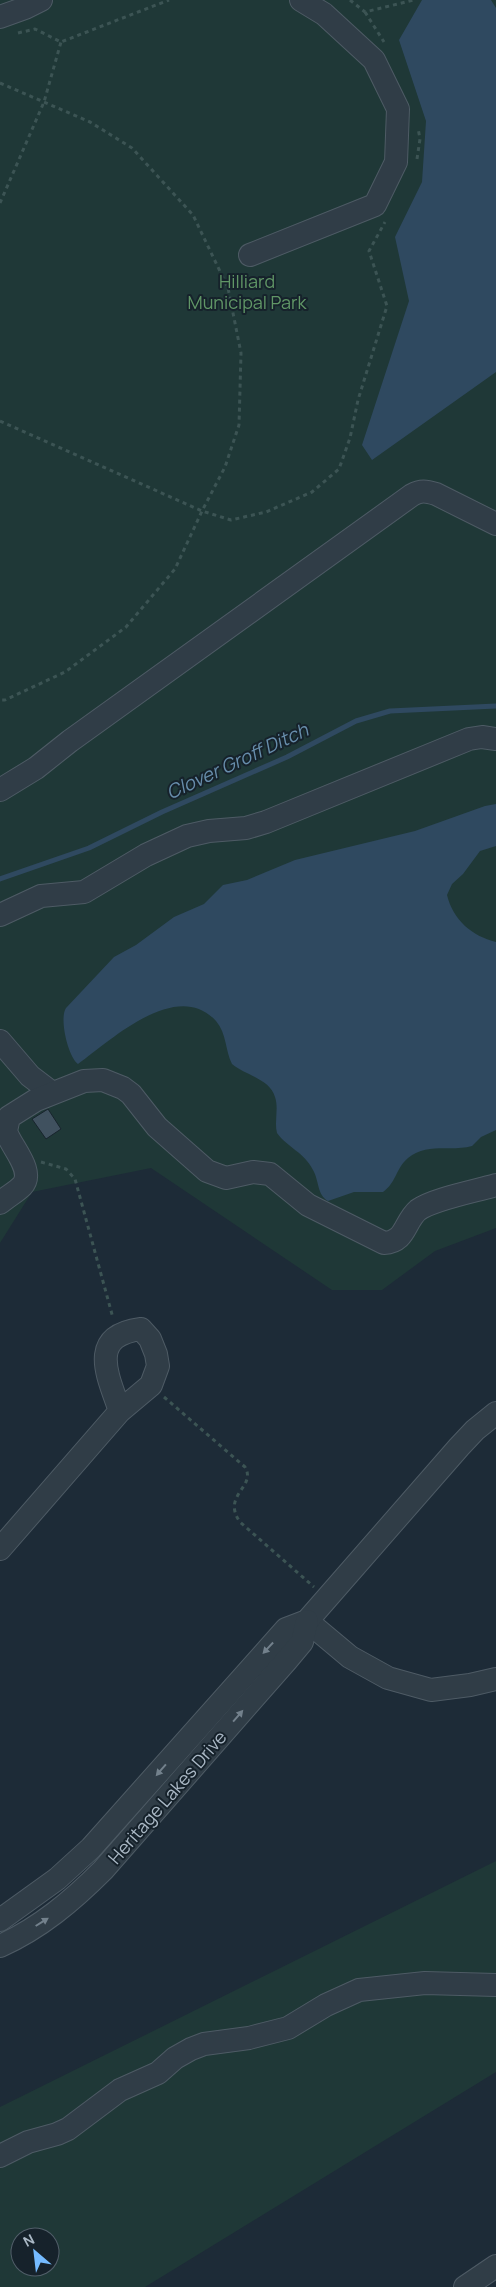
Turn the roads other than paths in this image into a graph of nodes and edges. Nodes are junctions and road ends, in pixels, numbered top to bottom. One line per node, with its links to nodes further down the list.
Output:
1 (41, 0): 3 (street)
2 (301, 0): 4 (street)
3 (4, 26)
4 (250, 255)
5 (496, 524): 7 (street)
6 (496, 739): 8 (street)
7 (0, 790)
8 (0, 915)
9 (0, 1041): 10 (street)
10 (52, 1092): 11 (street); 12 (street)
11 (496, 1185)
12 (0, 1203)
13 (120, 1411): 13 (street); 15 (street)
14 (496, 1413): 16 (street, Heritage Lakes Drive)
15 (0, 1549)
16 (307, 1621): 17 (street); 18 (street, Heritage Lakes Drive, one-way to 18); 19 (street, Heritage Lakes Drive, one-way to 16)
17 (496, 1679)
18 (0, 1920)
19 (0, 1946)
20 (496, 1985): 21 (street)
21 (0, 2156)
22 (496, 2266): 23 (street)
23 (465, 2287)

